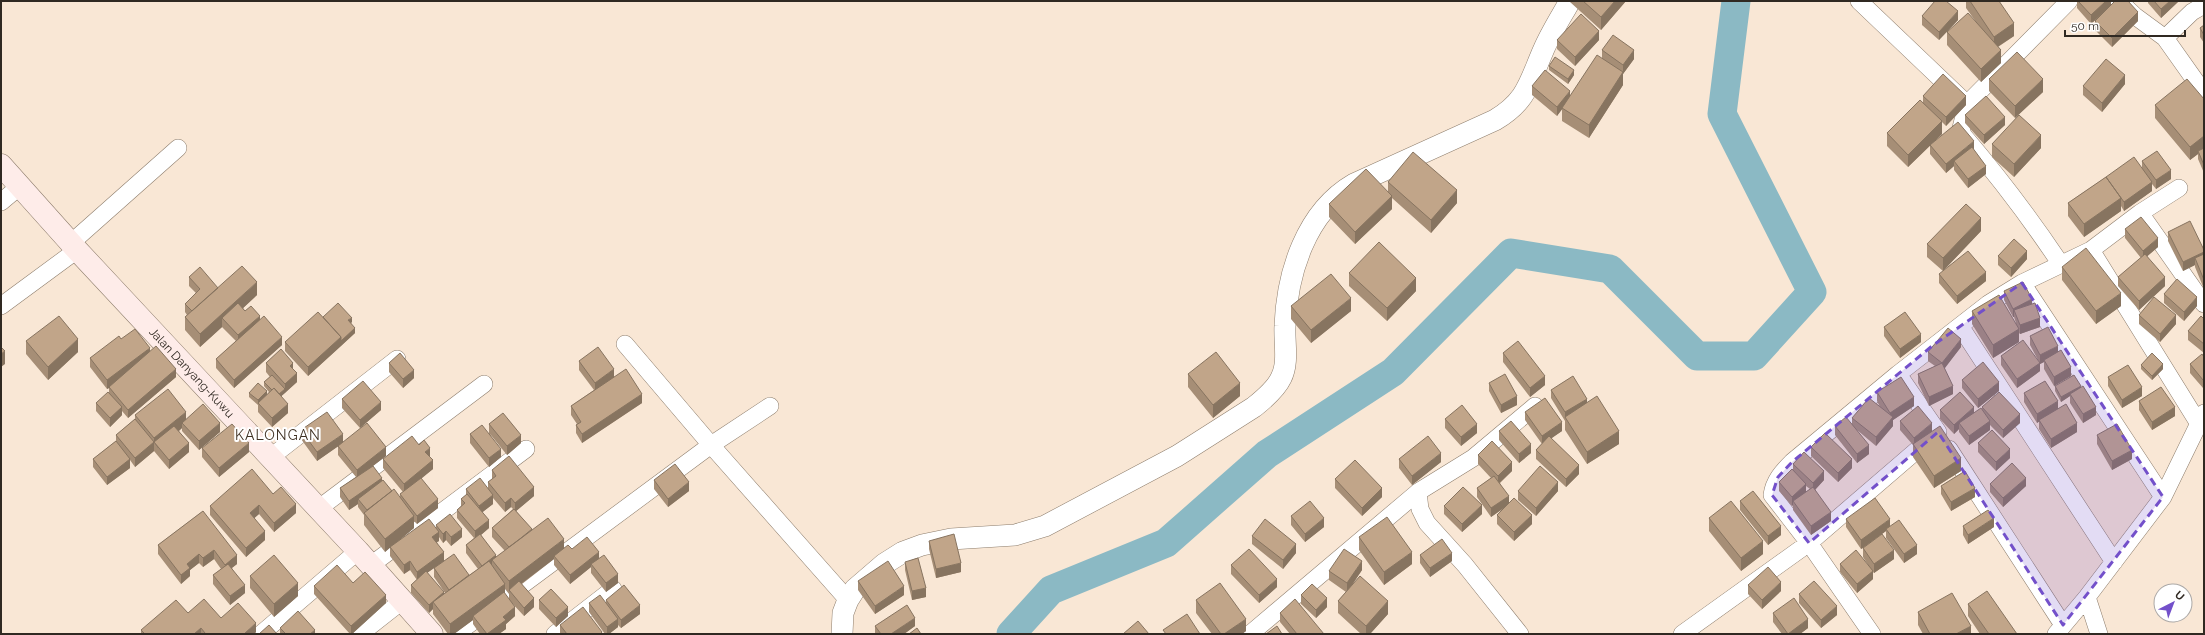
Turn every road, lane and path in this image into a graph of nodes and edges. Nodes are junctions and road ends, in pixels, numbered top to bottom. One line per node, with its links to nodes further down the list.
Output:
1 (1570, 1): 41 (street)
2 (1859, 1): 8 (street)
3 (2069, 1): 8 (street)
4 (2119, 1): 6 (street)
5 (2204, 5): 6 (street)
6 (2165, 38): 7 (street)
7 (2204, 93)
8 (1967, 104): 17 (street)
9 (178, 148): 15 (street)
10 (1, 164): 11 (main road, Jalan Danyang-Kuwu)
11 (20, 186): 13 (street); 15 (main road, Jalan Danyang-Kuwu)
12 (2179, 188): 14 (street)
13 (1, 202)
14 (2140, 213): 16 (street); 19 (street)
15 (74, 247): 20 (street); 32 (main road, Jalan Danyang-Kuwu)
16 (2091, 250): 17 (street); 28 (street)
17 (2060, 263): 18 (street)
18 (2022, 283): 21 (street); 34 (street)
19 (2204, 304)
20 (1, 306)
21 (1960, 326): 24 (street); 38 (street)
22 (625, 344): 30 (street)
23 (397, 359): 32 (street)
24 (1898, 374): 29 (street); 36 (street)
25 (484, 384): 35 (street)
26 (770, 406): 30 (street)
27 (1535, 406): 33 (street)
28 (2202, 418): 34 (street)
29 (1938, 432): 36 (street); 43 (street)
30 (711, 445): 41 (street); 47 (street)
31 (526, 449): 37 (street)
32 (271, 458): 35 (main road, Jalan Danyang-Kuwu)
33 (1418, 492): 50 (street); 51 (street)
34 (2163, 497): 38 (street)
35 (318, 509): 37 (main road, Jalan Danyang-Kuwu)
36 (1809, 543): 52 (street); 53 (street)
37 (364, 558): 42 (main road, Jalan Danyang-Kuwu); 44 (street)
38 (2114, 562): 40 (street)
39 (613, 589): 48 (street)
40 (2086, 597): 43 (street); 54 (street)
41 (848, 600): 49 (street)
42 (402, 602): 45 (street); 46 (main road, Jalan Danyang-Kuwu)
43 (2060, 629)
44 (261, 634)
45 (360, 634)
46 (432, 634)
47 (456, 634)
48 (554, 634)
49 (842, 634)
50 (1250, 634)
51 (1520, 634)
52 (1682, 634)
53 (1872, 634)
54 (2099, 634)

